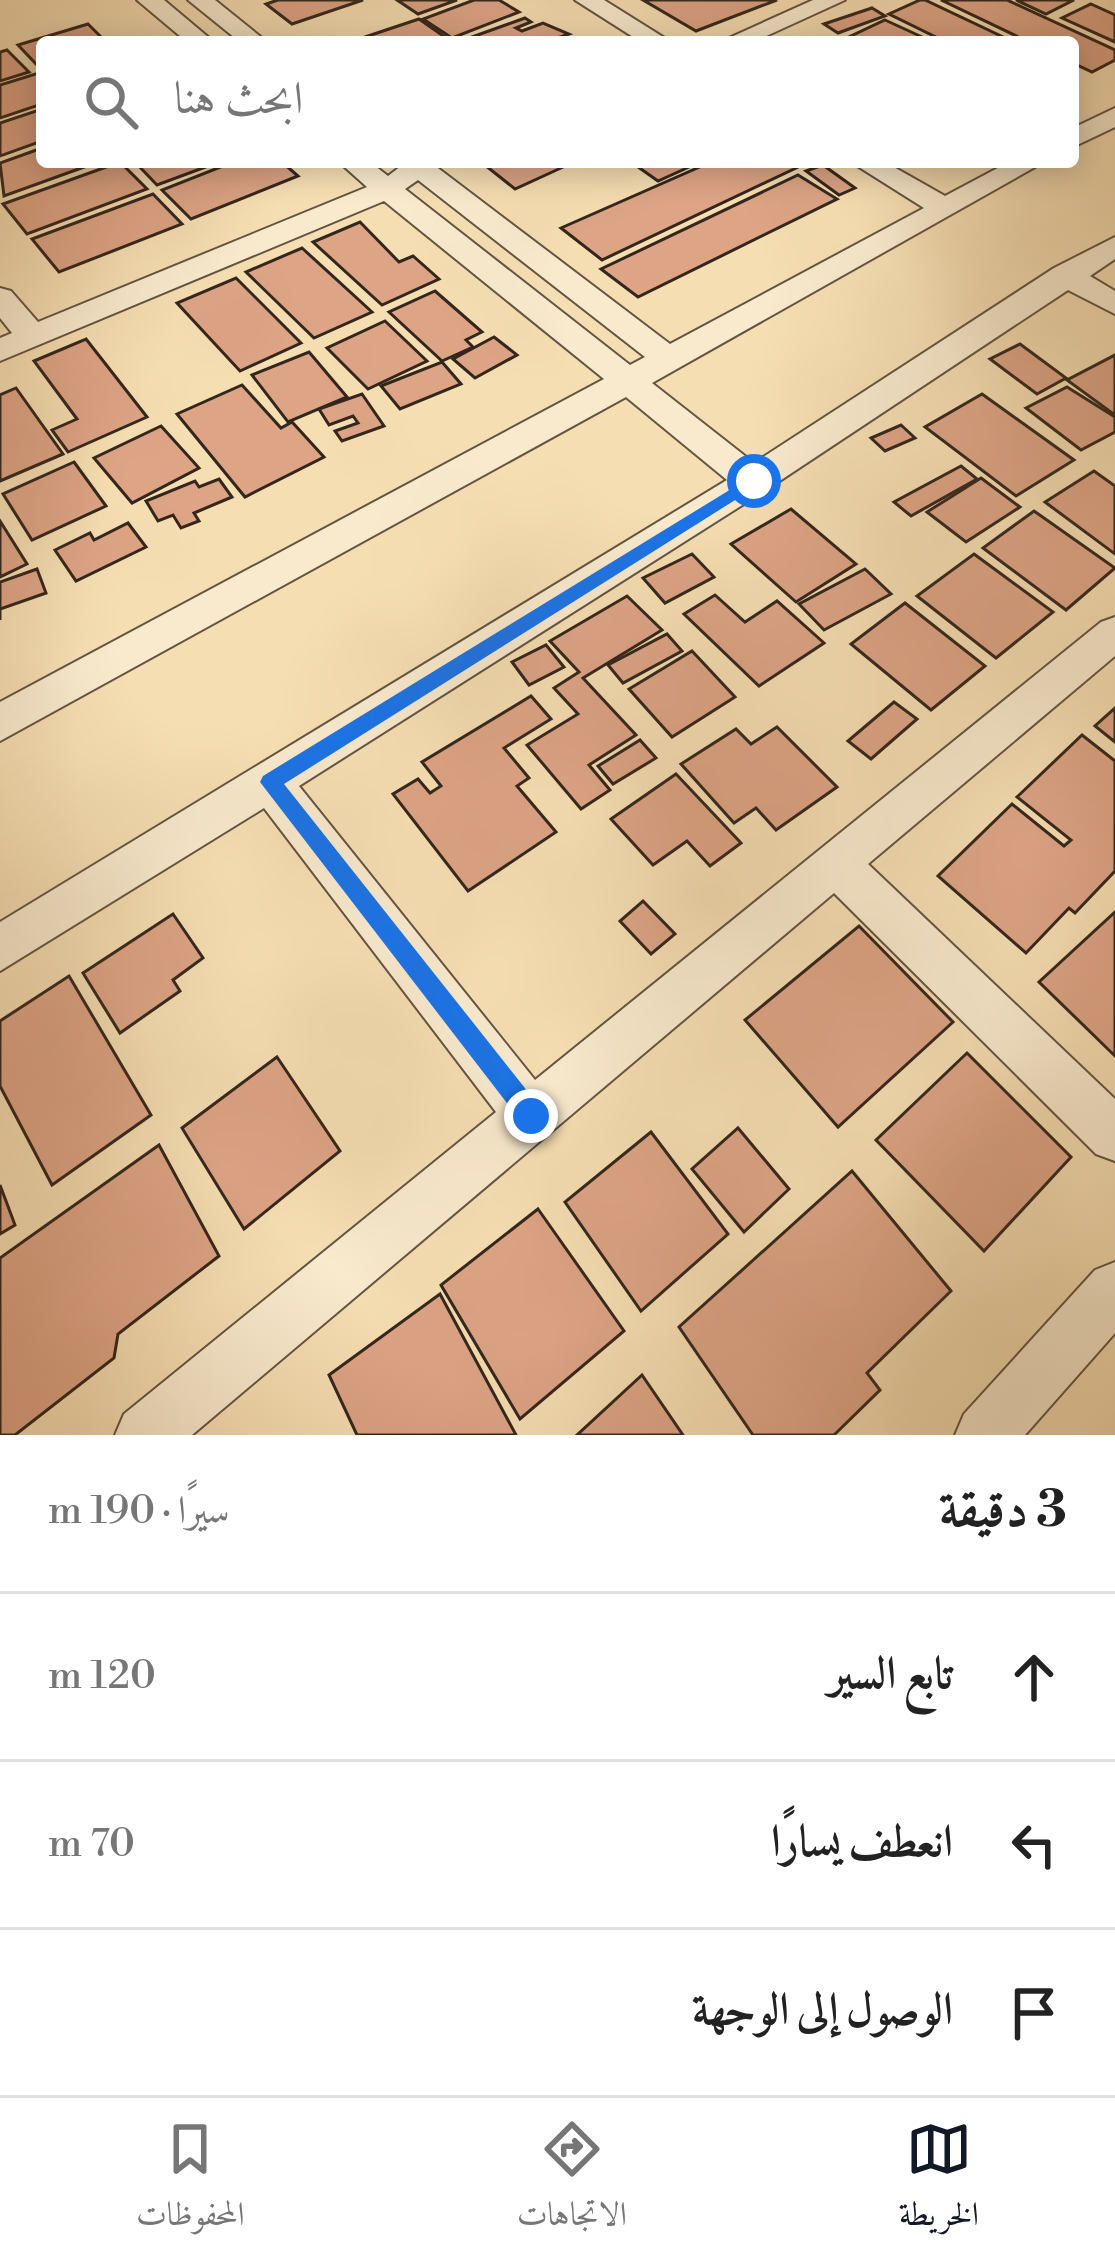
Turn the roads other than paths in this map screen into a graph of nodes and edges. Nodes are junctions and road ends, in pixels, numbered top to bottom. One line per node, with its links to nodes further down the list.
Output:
1 (149, 0): 5 (street)
2 (200, 0): 6 (street)
3 (587, 0): 7 (street)
4 (833, 0): 8 (street)
5 (194, 36)
6 (247, 36)
7 (649, 36)
8 (746, 36)
9 (1115, 116): 10 (street)
10 (1079, 136)
11 (379, 168): 14 (street)
12 (875, 168): 15 (street)
13 (1019, 168): 15 (street)
14 (409, 175): 20 (street); 22 (street); 23 (street)
15 (945, 208): 22 (street)
16 (1115, 246): 17 (street)
17 (1065, 275): 19 (street); 24 (street)
18 (0, 298): 20 (street)
19 (1115, 304)
20 (32, 336): 21 (street)
21 (0, 350)
22 (668, 359): 23 (street)
23 (627, 382): 24 (street); 26 (street)
24 (754, 481): 27 (street)
25 (1115, 633): 28 (street)
26 (0, 723)
27 (270, 782): 29 (street); 30 (street)
28 (836, 864): 30 (street); 31 (street)
29 (0, 948)
30 (531, 1116): 33 (street)
31 (1115, 1135)
32 (1115, 1290): 34 (street)
33 (146, 1435)
34 (985, 1435)

